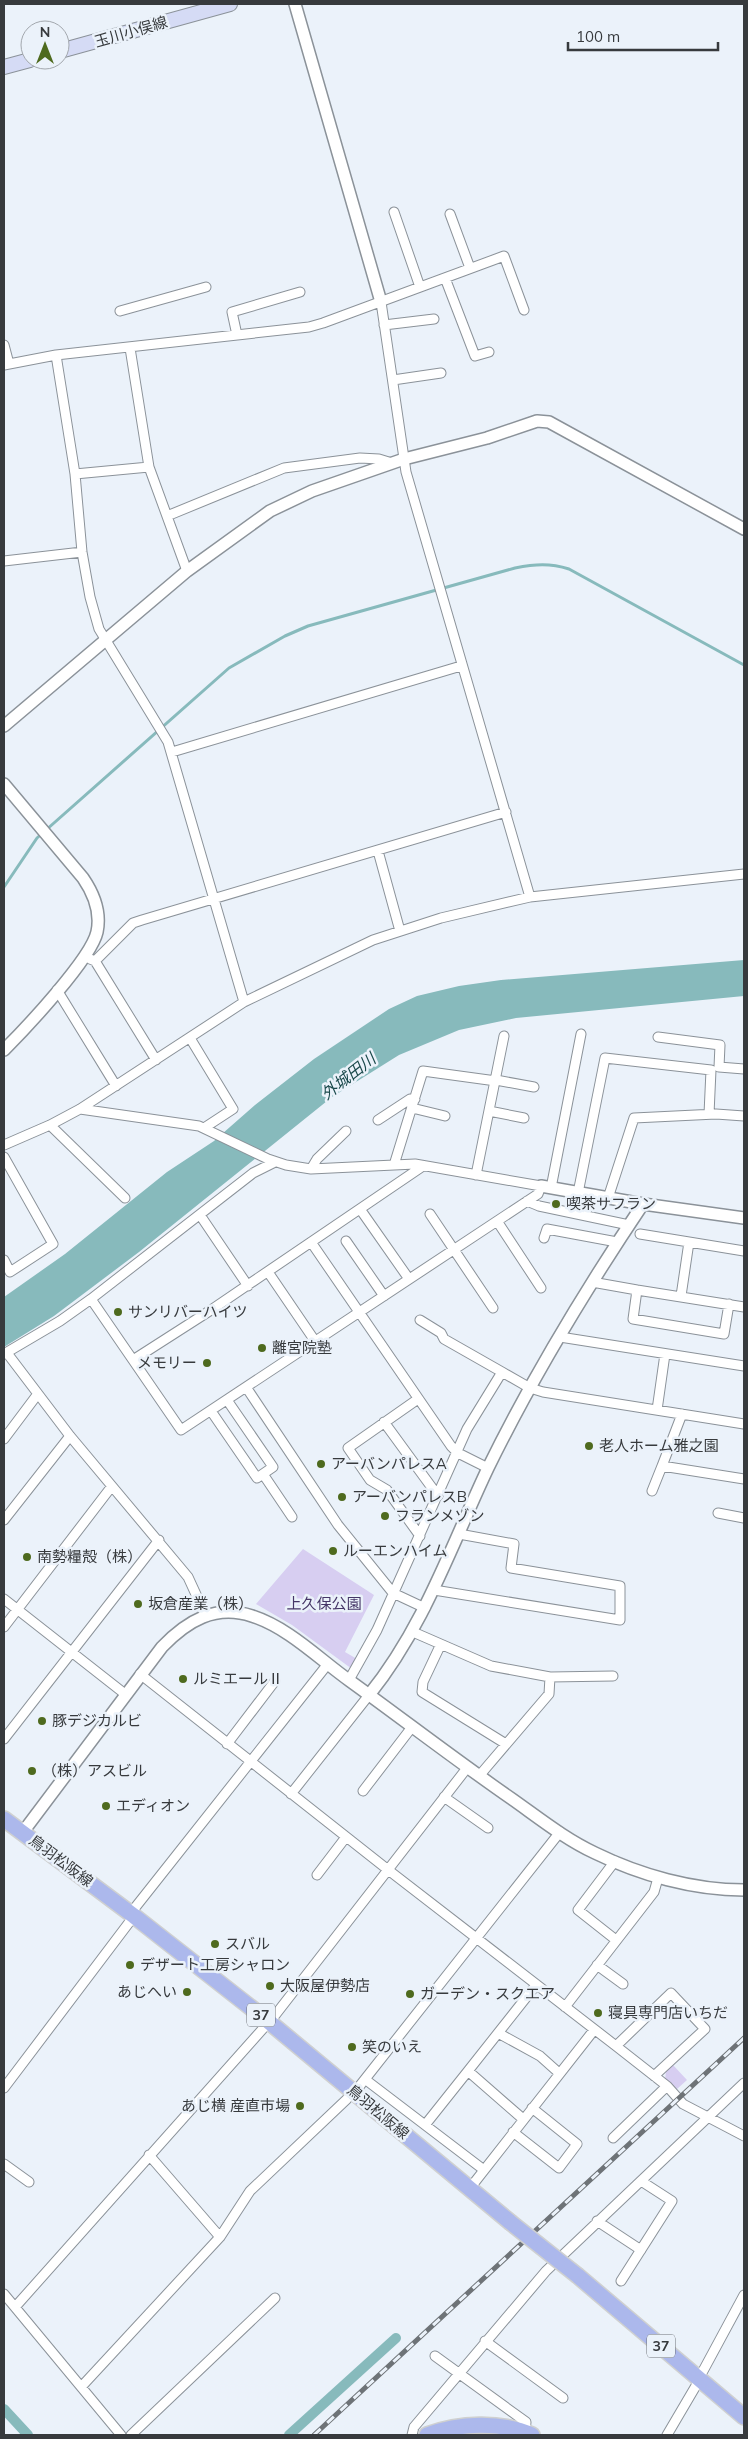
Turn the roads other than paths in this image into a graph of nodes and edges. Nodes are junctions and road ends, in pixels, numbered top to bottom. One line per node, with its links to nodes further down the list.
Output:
1 (230, 4): 3 (main road, 玉川小俣線)
2 (295, 4): 13 (street)
3 (70, 48)
4 (20, 63): 5 (main road)
5 (4, 67)
6 (394, 212): 11 (street)
7 (450, 214): 8 (street)
8 (470, 268): 9 (street); 14 (street)
9 (445, 278): 11 (street); 21 (street)
10 (206, 287): 15 (street)
11 (420, 287): 13 (street)
12 (300, 292): 18 (street)
13 (380, 302): 17 (street); 18 (street)
14 (524, 310)
15 (120, 311)
16 (434, 319): 17 (street)
17 (384, 325): 25 (street)
18 (237, 334): 20 (street)
19 (4, 345): 23 (street)
20 (130, 348): 22 (street); 27 (street)
21 (489, 352)
22 (56, 355): 23 (street); 28 (street)
23 (6, 365)
24 (441, 373): 25 (street)
25 (393, 380): 26 (street)
26 (398, 461): 29 (street); 30 (street); 33 (street); 35 (street)
27 (149, 467): 28 (street); 29 (street)
28 (74, 474): 31 (street)
29 (167, 516): 33 (street)
30 (744, 529)
31 (82, 552): 32 (street); 34 (street)
32 (4, 561)
33 (187, 570): 34 (street)
34 (106, 640): 36 (street); 37 (street)
35 (462, 666): 37 (street); 39 (street)
36 (4, 726)
37 (172, 752): 43 (street)
38 (4, 784): 45 (street)
39 (506, 812): 40 (street); 42 (street)
40 (378, 851): 43 (street); 44 (street)
41 (744, 874): 42 (street)
42 (530, 897): 44 (street)
43 (213, 898): 45 (street); 47 (street)
44 (400, 931): 47 (street)
45 (90, 959): 46 (street); 53 (street)
46 (58, 990): 52 (street); 56 (street)
47 (244, 1002): 51 (street)
48 (581, 1034): 76 (street)
49 (504, 1036): 55 (street)
50 (658, 1037): 54 (street)
51 (190, 1038): 53 (street); 67 (street)
52 (4, 1050)
53 (156, 1060): 56 (street)
54 (744, 1069)
55 (496, 1081): 57 (street); 58 (street); 60 (street)
56 (116, 1086): 59 (street)
57 (534, 1087)
58 (413, 1104): 62 (street); 65 (street); 72 (street)
59 (80, 1109): 66 (street); 67 (street)
60 (490, 1111): 64 (street); 75 (street)
61 (709, 1114): 63 (street); 77 (street); 79 (street)
62 (445, 1116)
63 (744, 1116)
64 (524, 1118)
65 (378, 1120)
66 (50, 1125): 69 (street); 78 (street)
67 (207, 1129): 71 (street)
68 (346, 1131): 74 (street)
69 (4, 1145)
70 (4, 1157): 96 (street)
71 (272, 1161): 74 (street); 84 (street)
72 (394, 1165): 73 (street); 74 (street)
73 (423, 1166): 75 (street); 82 (street)
74 (311, 1169)
75 (476, 1175): 76 (street)
76 (546, 1187): 77 (street); 80 (street)
77 (578, 1193): 79 (street)
78 (124, 1198)
79 (608, 1198): 81 (street)
80 (527, 1201): 86 (street); 87 (street)
81 (643, 1204): 85 (street); 87 (street)
82 (360, 1209): 91 (street); 98 (street)
83 (430, 1214): 94 (street)
84 (200, 1215): 100 (street); 105 (street)
85 (744, 1218)
86 (497, 1221): 94 (street); 101 (street)
87 (629, 1225): 92 (street)
88 (640, 1234): 93 (street)
89 (544, 1238): 92 (street)
90 (346, 1241): 103 (street)
91 (311, 1242): 97 (street); 109 (street)
92 (617, 1242): 99 (street)
93 (689, 1242): 95 (street); 104 (street)
94 (454, 1250): 98 (street); 108 (street)
95 (744, 1251)
96 (4, 1260)
97 (268, 1272): 100 (street); 112 (street)
98 (409, 1279): 103 (street)
99 (592, 1282): 102 (street); 111 (street)
100 (248, 1286): 115 (street)
101 (541, 1288)
102 (638, 1290): 104 (street); 106 (street)
103 (384, 1296): 109 (street)
104 (681, 1296): 106 (street)
105 (91, 1299): 113 (street); 115 (street)
106 (729, 1304): 107 (street)
107 (744, 1307)
108 (493, 1308)
109 (358, 1312): 112 (street); 121 (street)
110 (420, 1320): 117 (street)
111 (560, 1337): 114 (street); 119 (street)
112 (315, 1341): 118 (street)
113 (5, 1354): 120 (street)
114 (665, 1354): 116 (street); 124 (street)
115 (133, 1360): 123 (street)
116 (744, 1366)
117 (502, 1372): 119 (street); 130 (street)
118 (246, 1387): 122 (street); 146 (street)
119 (530, 1388): 124 (street); 132 (street)
120 (37, 1395): 128 (street); 129 (street)
121 (418, 1398): 126 (street); 130 (street)
122 (228, 1400): 123 (street); 133 (street)
123 (211, 1410): 133 (street)
124 (657, 1410): 125 (street)
125 (682, 1414): 127 (street); 131 (street)
126 (384, 1422): 137 (street); 143 (street)
127 (744, 1424)
128 (70, 1436): 135 (street); 141 (street)
129 (4, 1439)
130 (458, 1453): 132 (street); 137 (street)
131 (662, 1466): 134 (street); 136 (street)
132 (488, 1468): 142 (street)
133 (263, 1474): 139 (street)
134 (744, 1479)
135 (112, 1486): 144 (street); 149 (street)
136 (652, 1492)
137 (438, 1496): 143 (street)
138 (718, 1513): 140 (street)
139 (292, 1517)
140 (744, 1518)
141 (4, 1520)
142 (459, 1534): 145 (street); 145 (street)
143 (420, 1536): 146 (street)
144 (159, 1540): 150 (street); 154 (street)
145 (434, 1590): 148 (street)
146 (393, 1593): 148 (street); 159 (street)
147 (4, 1599): 149 (street)
148 (425, 1608): 152 (street)
149 (17, 1610): 151 (street); 154 (street)
150 (205, 1614): 155 (street); 156 (street)
151 (4, 1628)
152 (412, 1632): 153 (street); 162 (street)
153 (440, 1646): 158 (street); 166 (street)
154 (72, 1652): 161 (street); 164 (street)
155 (327, 1665): 159 (street); 167 (street)
156 (140, 1674): 161 (street); 165 (street)
157 (613, 1676): 158 (street)
158 (550, 1677): 166 (street)
159 (349, 1680): 162 (street)
160 (275, 1681): 165 (street)
161 (125, 1694): 175 (street)
162 (369, 1695): 163 (street); 171 (street)
163 (412, 1727): 168 (street); 170 (street)
164 (4, 1739)
165 (227, 1744): 167 (street)
166 (506, 1744): 169 (street)
167 (250, 1761): 171 (street); 183 (street)
168 (466, 1768): 169 (street); 172 (street)
169 (479, 1776): 176 (street)
170 (363, 1791)
171 (291, 1794): 177 (street)
172 (444, 1796): 174 (street); 179 (street)
173 (4, 1819): 175 (main road, 鳥羽松阪線 / 37)
174 (488, 1828)
175 (23, 1832): 183 (main road, 鳥羽松阪線 / 37)
176 (560, 1832): 178 (street); 184 (street)
177 (346, 1837): 179 (street); 180 (street)
178 (616, 1861): 181 (street); 185 (street)
179 (387, 1869): 184 (street); 190 (street)
180 (317, 1874)
181 (658, 1878): 182 (street); 185 (street)
182 (744, 1890)
183 (132, 1915): 190 (main road, 鳥羽松阪線 / 37); 200 (street)
184 (476, 1938): 188 (street); 197 (street)
185 (616, 1940): 186 (street)
186 (598, 1964): 187 (street); 189 (street)
187 (623, 1984)
188 (536, 1985): 189 (street); 192 (street)
189 (564, 2007): 191 (street)
190 (268, 2021): 210 (street); 231 (main road, 鳥羽松阪線 / 37, bridge)
191 (594, 2030): 193 (street); 195 (street)
192 (498, 2033): 194 (street); 195 (street)
193 (616, 2046): 196 (street); 196 (street)
194 (468, 2071): 205 (street); 206 (street)
195 (559, 2072): 203 (street)
196 (654, 2076): 199 (street)
197 (366, 2080): 201 (street); 206 (street)
198 (744, 2083): 204 (street)
199 (667, 2086): 204 (street); 209 (street)
200 (4, 2088)
201 (358, 2088)
202 (347, 2099): 217 (street)
203 (532, 2108): 205 (street); 207 (street)
204 (707, 2118): 208 (street); 213 (street)
205 (523, 2119): 207 (street)
206 (425, 2124): 212 (street)
207 (513, 2132): 212 (street)
208 (744, 2136)
209 (613, 2138)
210 (149, 2155): 217 (street); 223 (street)
211 (4, 2164): 214 (street)
212 (484, 2170): 215 (street)
213 (641, 2181): 216 (street); 218 (street)
214 (29, 2182)
215 (474, 2183)
216 (597, 2221): 218 (street); 224 (street)
217 (220, 2237): 229 (street)
218 (641, 2250): 219 (street)
219 (621, 2281)
220 (4, 2294): 223 (street)
221 (744, 2295): 226 (street)
222 (275, 2298): 235 (street)
223 (16, 2306): 229 (street)
224 (485, 2341): 227 (street); 230 (street)
225 (435, 2356): 227 (street)
226 (703, 2372)
227 (459, 2373): 233 (street); 236 (street)
228 (697, 2384): 238 (street)
229 (82, 2386): 234 (street)
230 (563, 2398)
231 (744, 2417)
232 (455, 2432): 233 (main road); 237 (main road)
233 (528, 2434)
234 (121, 2435)
235 (131, 2435)
236 (412, 2435)
237 (427, 2435)
238 (667, 2435)

